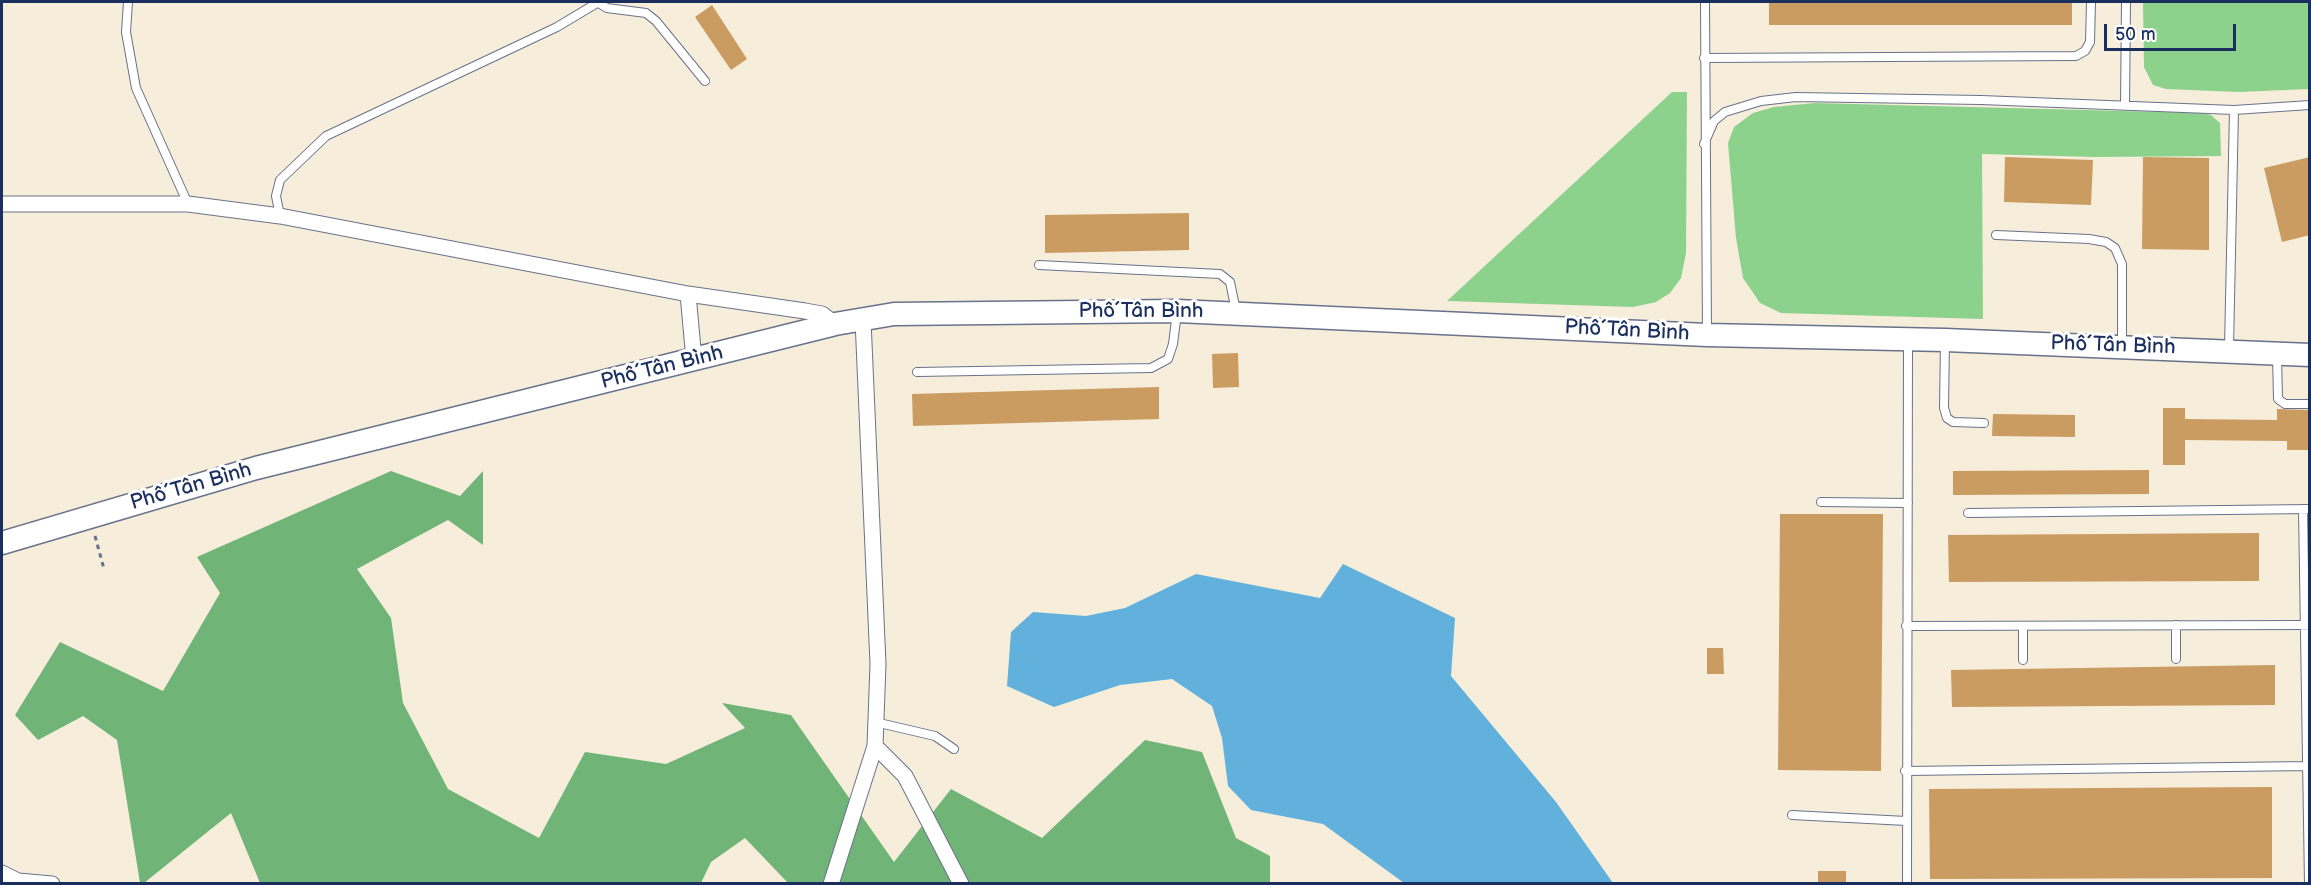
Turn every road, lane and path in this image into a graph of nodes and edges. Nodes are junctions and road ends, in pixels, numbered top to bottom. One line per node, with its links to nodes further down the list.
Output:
1 (128, 2): 13 (lane)
2 (597, 2): 7 (lane); 14 (lane)
3 (1705, 2): 6 (lane)
4 (2091, 2): 6 (lane)
5 (2126, 2): 8 (lane)
6 (1704, 58): 11 (lane)
7 (705, 81)
8 (2125, 105): 10 (lane); 11 (lane)
9 (2310, 105): 10 (lane)
10 (2234, 110): 26 (lane)
11 (1704, 144): 22 (lane)
12 (2, 204): 13 (street)
13 (188, 204): 14 (street)
14 (280, 216): 17 (street)
15 (1996, 235): 25 (lane)
16 (1039, 266): 19 (lane)
17 (688, 294): 21 (street); 29 (street)
18 (1177, 311): 19 (street, Phố Tân Bình); 20 (street, Phố Tân Bình); 30 (lane)
19 (1236, 313): 22 (street, Phố Tân Bình)
20 (863, 320): 21 (street, Phố Tân Bình); 46 (street)
21 (835, 324): 29 (street, Phố Tân Bình)
22 (1707, 335): 23 (street, Phố Tân Bình)
23 (1908, 339): 24 (street, Phố Tân Bình); 34 (lane)
24 (1945, 340): 25 (street, Phố Tân Bình); 32 (lane)
25 (2122, 346): 26 (street, Phố Tân Bình)
26 (2229, 351): 27 (street, Phố Tân Bình)
27 (2277, 353): 28 (street, Phố Tân Bình); 31 (lane)
28 (2310, 355)
29 (694, 360): 37 (street, Phố Tân Bình)
30 (917, 372)
31 (2310, 404)
32 (1984, 423)
33 (1821, 502): 34 (lane)
34 (1908, 503): 41 (lane)
35 (2306, 509): 36 (lane); 40 (lane)
36 (1968, 513)
37 (90, 517): 38 (street, Phố Tân Bình); 39 (path)
38 (2, 543)
39 (104, 570)
40 (2307, 625): 42 (lane); 49 (lane)
41 (1906, 626): 43 (lane); 50 (lane)
42 (2176, 626): 43 (lane); 44 (lane)
43 (2023, 627): 45 (lane)
44 (2176, 659)
45 (2023, 660)
46 (875, 722): 47 (street); 48 (lane)
47 (875, 746): 55 (street); 56 (street)
48 (954, 749)
49 (2308, 766): 50 (lane); 58 (lane)
50 (1905, 771): 52 (lane)
51 (1792, 815): 52 (lane)
52 (1906, 821): 57 (lane)
53 (2, 873): 54 (street)
54 (52, 884)
55 (831, 884)
56 (962, 884)
57 (1907, 884)
58 (2309, 884)

